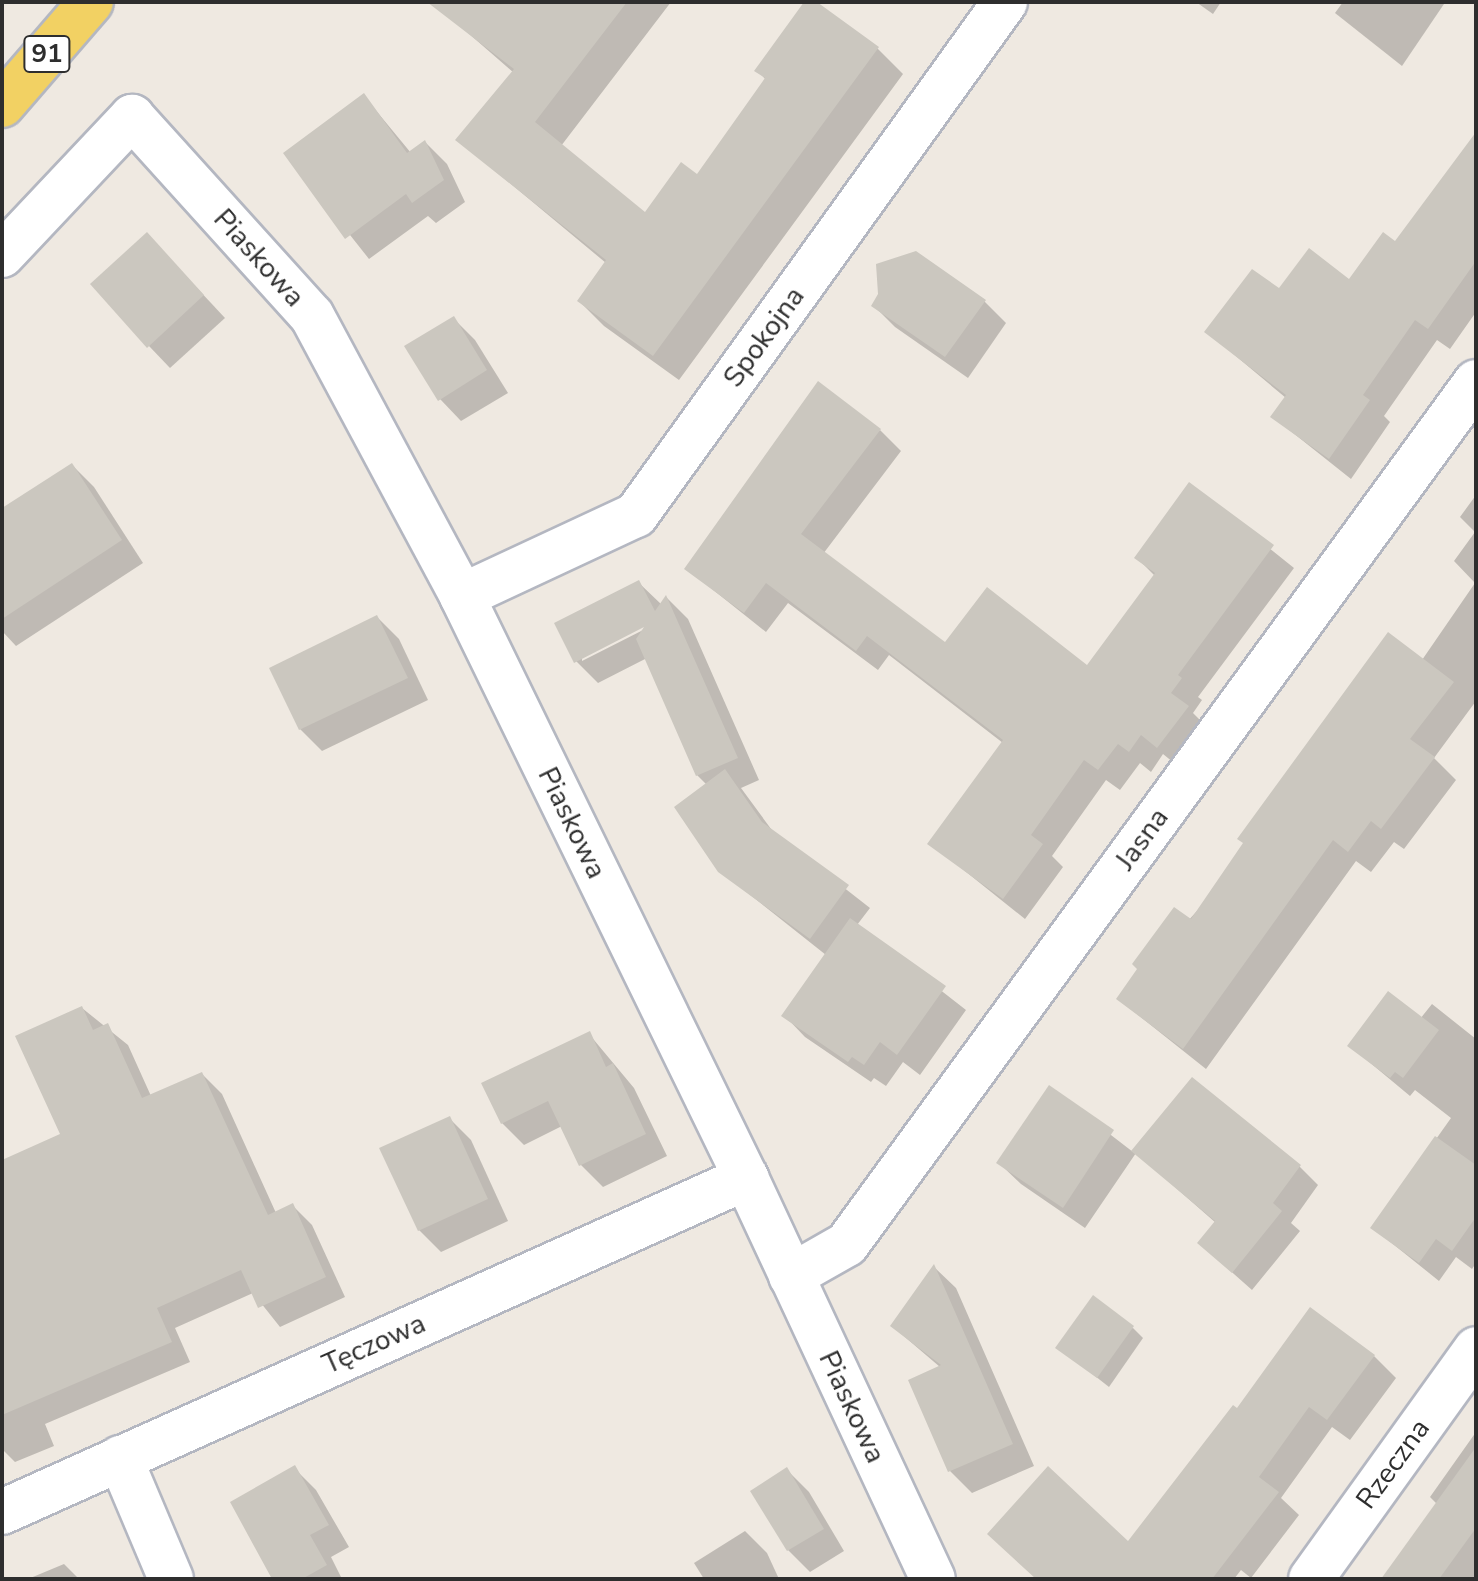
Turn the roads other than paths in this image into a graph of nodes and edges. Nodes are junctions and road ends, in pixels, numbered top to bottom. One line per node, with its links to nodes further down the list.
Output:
1 (91, 2): 3 (main road, 91)
2 (1005, 2): 6 (street, Spokojna)
3 (2, 105)
4 (2, 255): 6 (street, Piaskowa)
5 (1476, 382): 8 (street, Jasna)
6 (462, 596): 7 (street, Piaskowa)
7 (746, 1178): 8 (street, Piaskowa); 10 (street, Tęczowa)
8 (791, 1276): 13 (street, Piaskowa)
9 (1476, 1349): 14 (street, Rzeczna)
10 (120, 1458): 11 (street, Tęczowa); 12 (street)
11 (2, 1512)
12 (171, 1579)
13 (933, 1579)
14 (1311, 1579)

